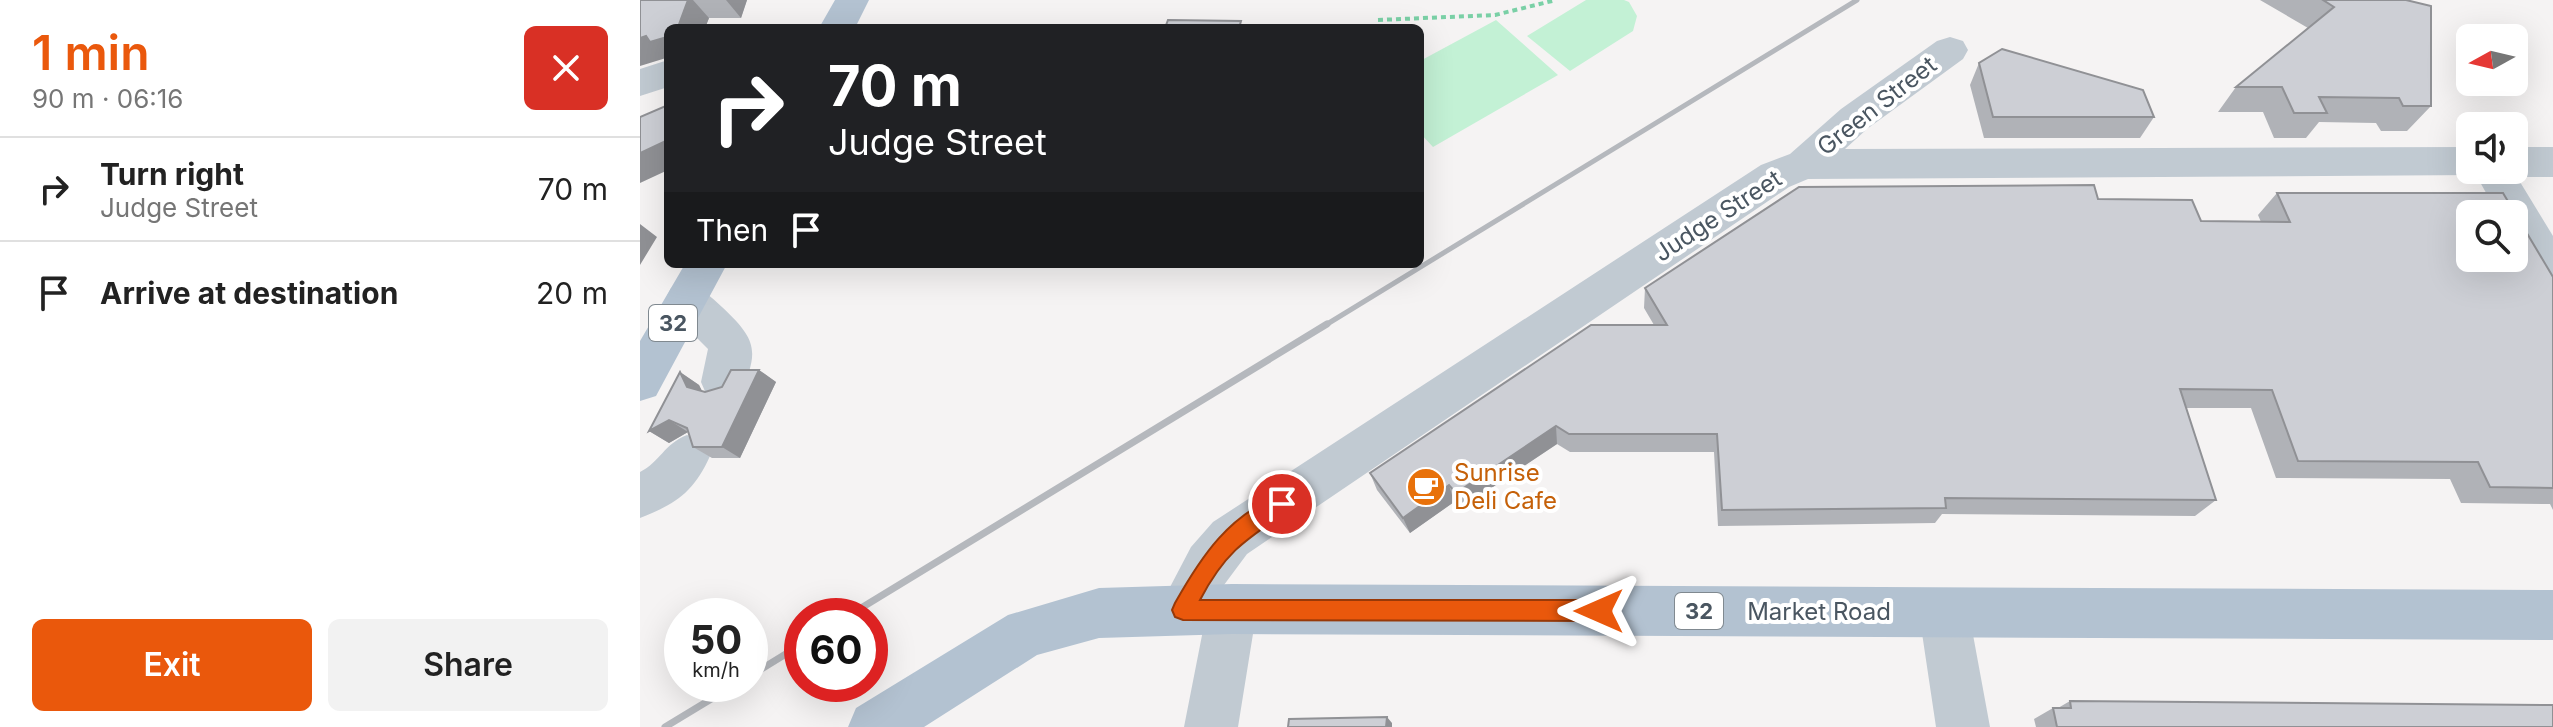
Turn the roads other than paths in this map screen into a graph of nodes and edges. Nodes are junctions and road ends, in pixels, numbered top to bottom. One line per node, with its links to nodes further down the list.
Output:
1 (852, 0): 2 (main road)
2 (839, 24)
3 (1950, 50): 9 (street, Green Street)
4 (664, 74): 5 (street)
5 (640, 83)
6 (2456, 162): 9 (street, Judge Street)
7 (2528, 162): 8 (street)
8 (2553, 162)
9 (1804, 164): 17 (street, Judge Street)
10 (2501, 184): 11 (street)
11 (2553, 273)
12 (696, 282): 13 (main road, 32); 14 (street)
13 (640, 382)
14 (723, 382)
15 (687, 456): 16 (street)
16 (640, 496)
17 (1208, 609): 18 (main road, Market Road / 32); 20 (main road, Market Road / 32); 21 (street, Judge Street)
18 (1944, 613): 19 (main road, Market Road / 32); 22 (street)
19 (2553, 615)
20 (875, 727)
21 (1211, 727)
22 (1963, 727)

